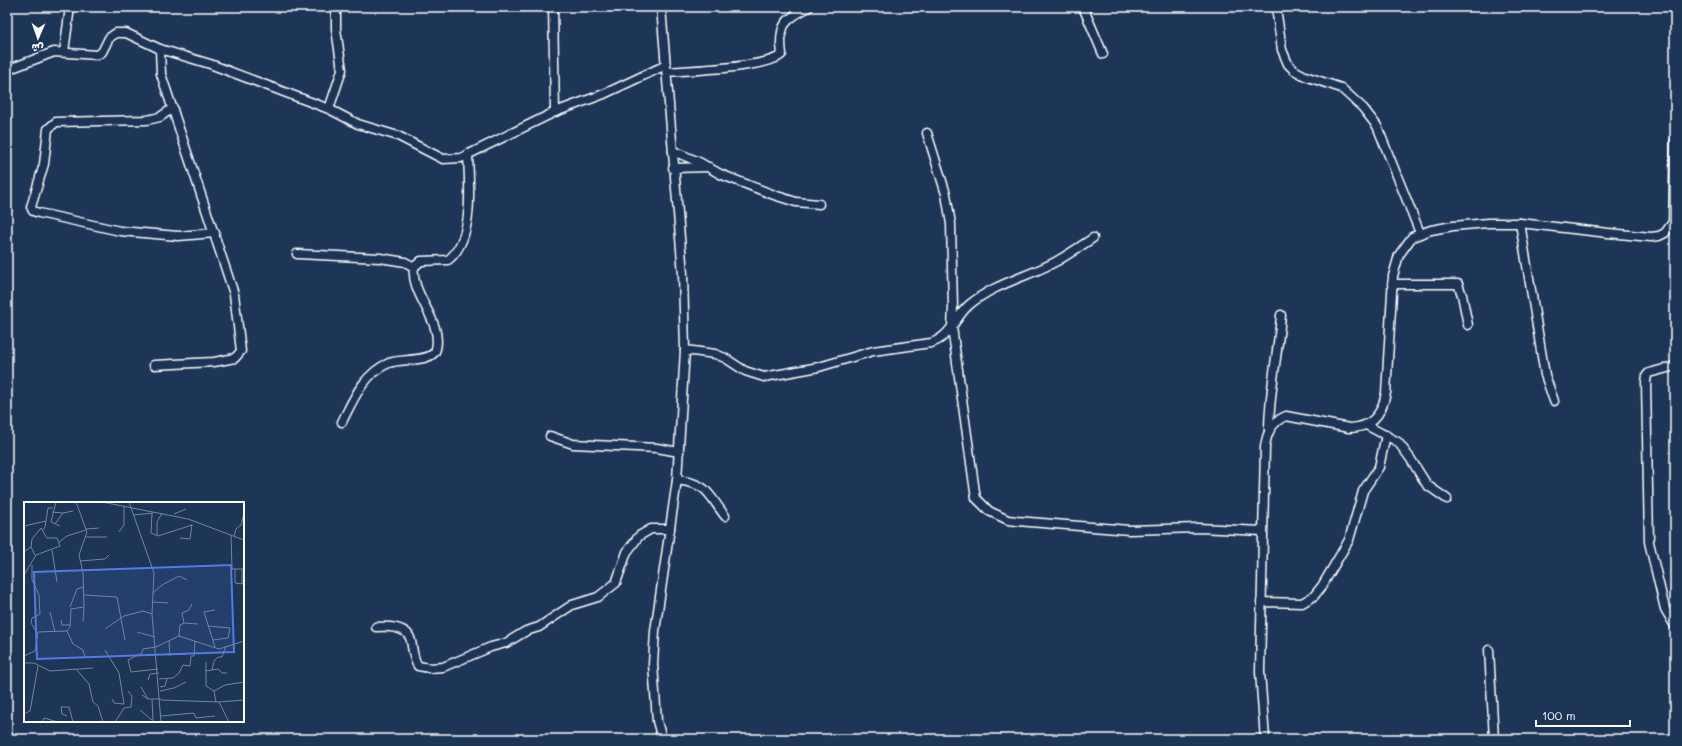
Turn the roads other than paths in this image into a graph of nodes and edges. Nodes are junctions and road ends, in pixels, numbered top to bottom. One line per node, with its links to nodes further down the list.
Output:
1 (70, 7): 9 (street)
2 (336, 7): 14 (street)
3 (553, 7): 15 (street)
4 (661, 7): 11 (street)
5 (809, 7): 11 (street)
6 (1083, 7): 10 (street)
7 (1276, 7): 25 (street)
8 (160, 49): 9 (street); 13 (street); 14 (street)
9 (64, 52): 12 (street)
10 (1103, 54)
11 (667, 69): 15 (street); 18 (street)
12 (7, 70)
13 (173, 108): 26 (street); 26 (street)
14 (329, 109): 19 (street)
15 (555, 112): 19 (street)
16 (927, 133): 33 (street)
17 (1675, 140): 24 (street)
18 (673, 151): 20 (street); 21 (street)
19 (468, 154): 29 (street)
20 (709, 167): 21 (street); 22 (street)
21 (674, 168): 34 (street)
22 (819, 204)
23 (1520, 223): 24 (street); 25 (street); 37 (street)
24 (1673, 230)
25 (1420, 233): 30 (street)
26 (215, 234): 35 (street)
27 (1093, 238): 33 (street)
28 (297, 254): 29 (street)
29 (414, 267): 38 (street)
30 (1392, 284): 32 (street); 39 (street)
31 (1281, 315): 40 (street)
32 (1468, 326)
33 (952, 327): 34 (street); 48 (street)
34 (685, 350): 43 (street)
35 (154, 365)
36 (1675, 366): 50 (street)
37 (1554, 402)
38 (342, 422)
39 (1366, 425): 40 (street); 41 (street)
40 (1269, 432): 48 (street)
41 (1386, 435): 45 (street); 49 (street)
42 (550, 436): 43 (street)
43 (679, 452): 44 (street)
44 (677, 480): 46 (street); 47 (street)
45 (1447, 499)
46 (725, 516)
47 (670, 529): 51 (street); 53 (street)
48 (1262, 531): 49 (street)
49 (1261, 602): 54 (street)
50 (1675, 626)
51 (376, 627)
52 (1488, 650): 55 (street)
53 (662, 739)
54 (1265, 739)
55 (1494, 739)

